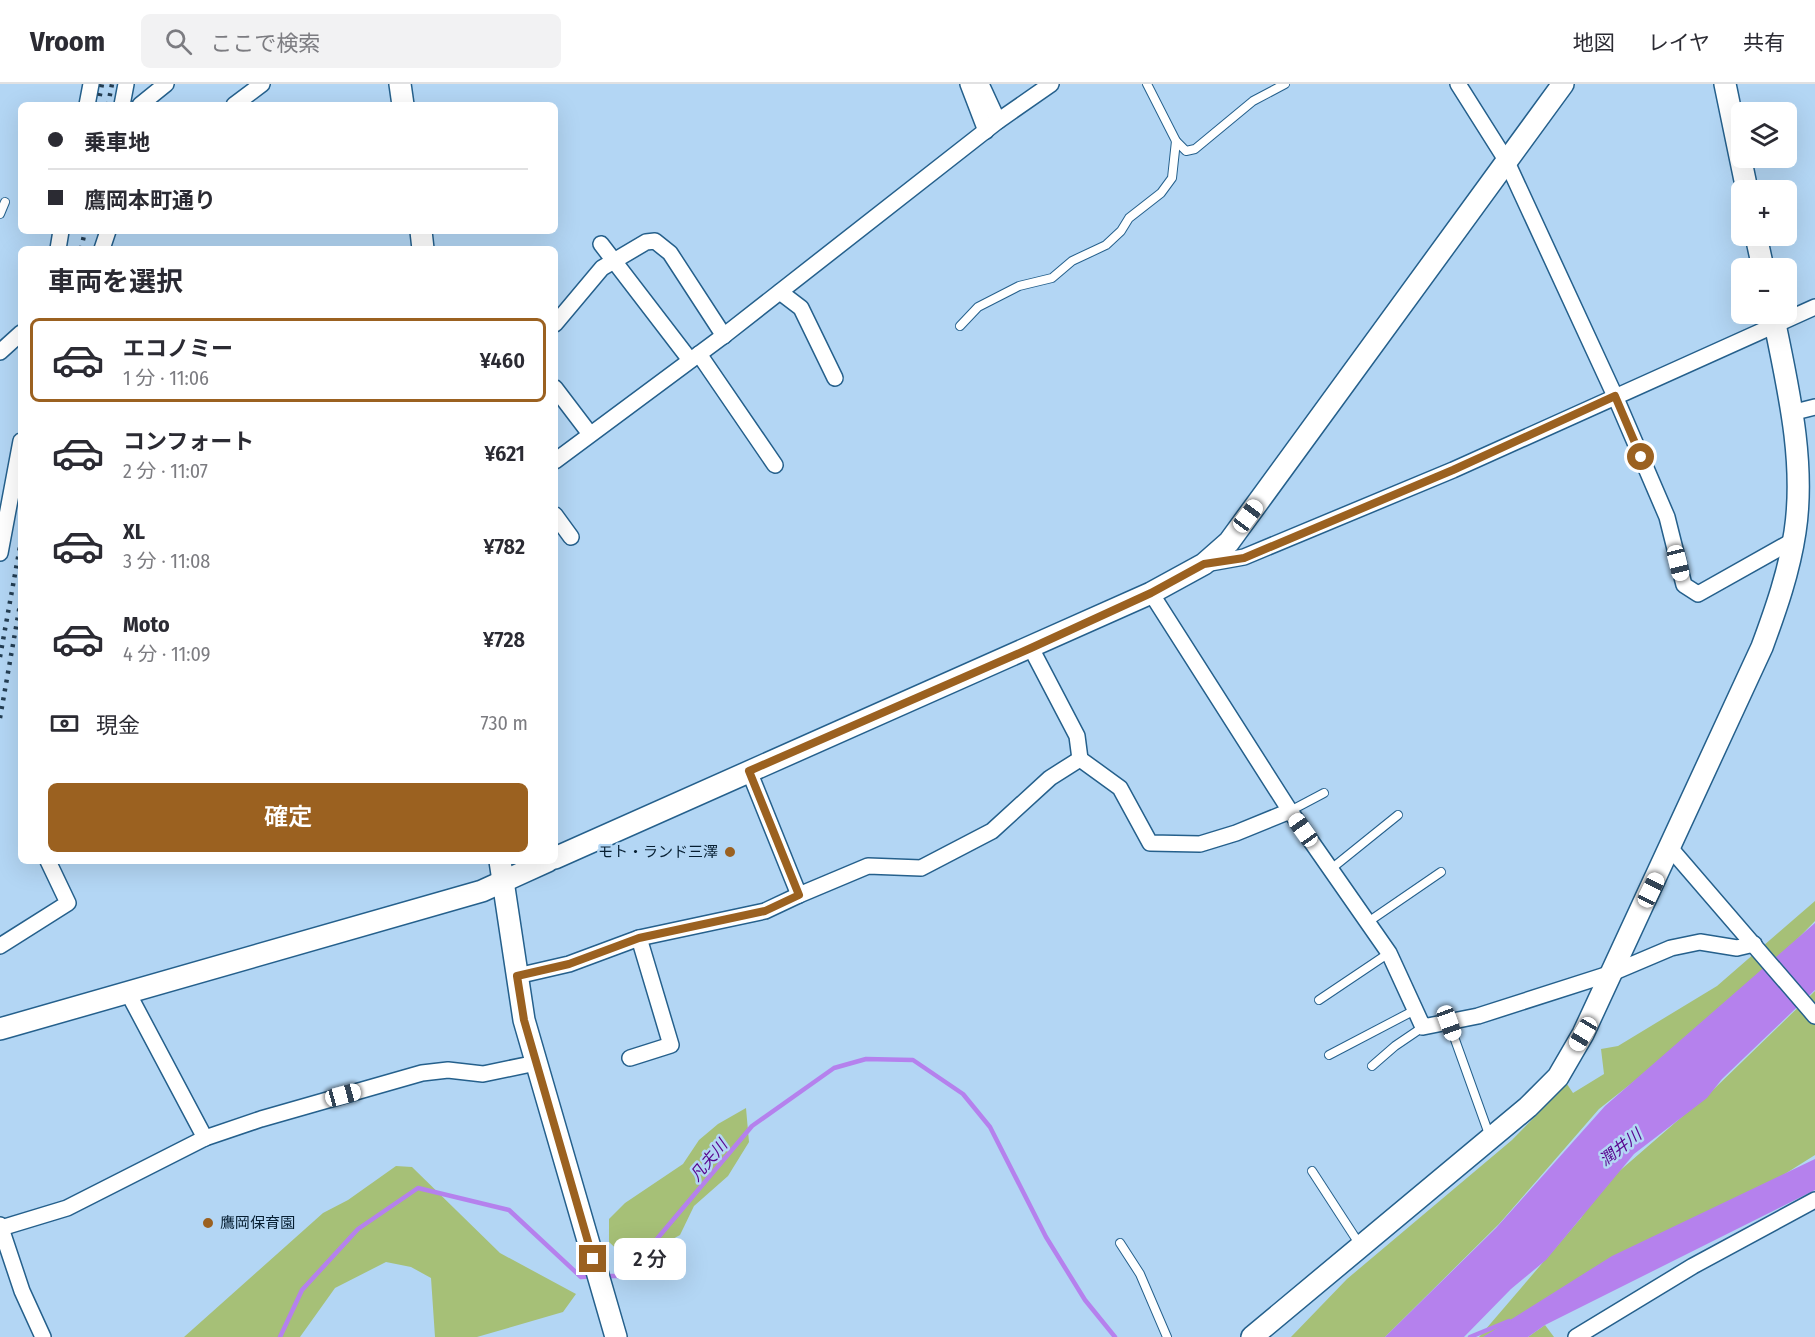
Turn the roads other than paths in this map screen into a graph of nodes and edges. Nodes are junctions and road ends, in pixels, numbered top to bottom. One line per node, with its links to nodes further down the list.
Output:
1 (91, 84): 16 (street)
2 (126, 84): 17 (street)
3 (166, 84): 18 (street)
4 (262, 84): 15 (street)
5 (400, 84): 19 (street)
6 (968, 84): 20 (street)
7 (981, 84): 20 (street)
8 (1051, 84): 14 (street)
9 (1147, 84): 21 (lane)
10 (1286, 84): 21 (lane)
11 (1458, 84): 22 (street)
12 (1563, 84): 22 (street)
13 (1725, 84): 23 (street)
14 (1032, 90): 20 (street)
15 (241, 95)
16 (88, 102)
17 (123, 102)
18 (144, 102)
19 (403, 102)
20 (992, 126): 28 (street)
21 (1176, 141): 34 (lane)
22 (1506, 160): 41 (street); 52 (street)
23 (1745, 180)
24 (5, 202): 25 (lane)
25 (0, 214)
26 (601, 244): 27 (street)
27 (614, 261): 31 (street); 36 (street); 38 (street)
28 (780, 292): 36 (street); 39 (street)
29 (1815, 307): 30 (street)
30 (1797, 312)
31 (558, 321)
32 (1764, 324): 41 (street)
33 (1775, 324): 43 (street)
34 (960, 326)
35 (18, 336): 37 (street)
36 (724, 336): 38 (street)
37 (0, 352)
38 (695, 357): 44 (street); 47 (street)
39 (834, 378)
40 (558, 392): 44 (street)
41 (1615, 396): 50 (street); 52 (street)
42 (1815, 407): 43 (street)
43 (1791, 413): 50 (street)
44 (590, 434): 46 (street)
45 (18, 457): 51 (street)
46 (558, 459)
47 (775, 465)
48 (558, 519): 49 (street)
49 (571, 537)
50 (1794, 540): 60 (street)
51 (0, 553)
52 (1204, 564): 53 (street)
53 (1151, 593): 54 (street); 58 (street)
54 (1031, 648): 55 (street); 56 (street)
55 (1080, 759): 58 (street); 67 (street)
56 (749, 771): 61 (street); 67 (street)
57 (1324, 793): 58 (lane)
58 (1290, 811): 64 (street)
59 (1398, 815): 64 (lane)
60 (1671, 849): 70 (street); 73 (street)
61 (558, 857)
62 (49, 864): 71 (street)
63 (534, 864): 65 (street)
64 (1331, 869): 68 (street)
65 (501, 871): 74 (street); 75 (street)
66 (1441, 872): 68 (lane)
67 (799, 895): 69 (street)
68 (1368, 922): 72 (street)
69 (639, 938): 74 (street); 83 (street)
70 (1754, 944): 73 (street); 78 (street)
71 (0, 946)
72 (1389, 953): 76 (lane); 77 (street)
73 (1612, 973): 79 (street); 87 (street)
74 (517, 976): 84 (street)
75 (127, 992): 81 (street); 86 (street)
76 (1319, 1000)
77 (1415, 1010): 80 (street); 82 (lane)
78 (1815, 1016)
79 (1449, 1023): 80 (street); 87 (lane)
80 (1423, 1027): 85 (lane)
81 (0, 1029)
82 (1329, 1055)
83 (630, 1058)
84 (537, 1063): 86 (street); 94 (street)
85 (1372, 1066)
86 (205, 1138): 90 (street)
87 (1491, 1138): 92 (street)
88 (1312, 1172): 92 (lane)
89 (1815, 1200): 97 (street)
90 (0, 1226): 93 (street)
91 (1120, 1243): 95 (lane)
92 (1361, 1246): 96 (street)
93 (43, 1337)
94 (616, 1337)
95 (1167, 1337)
96 (1252, 1337)
97 (1576, 1337)

